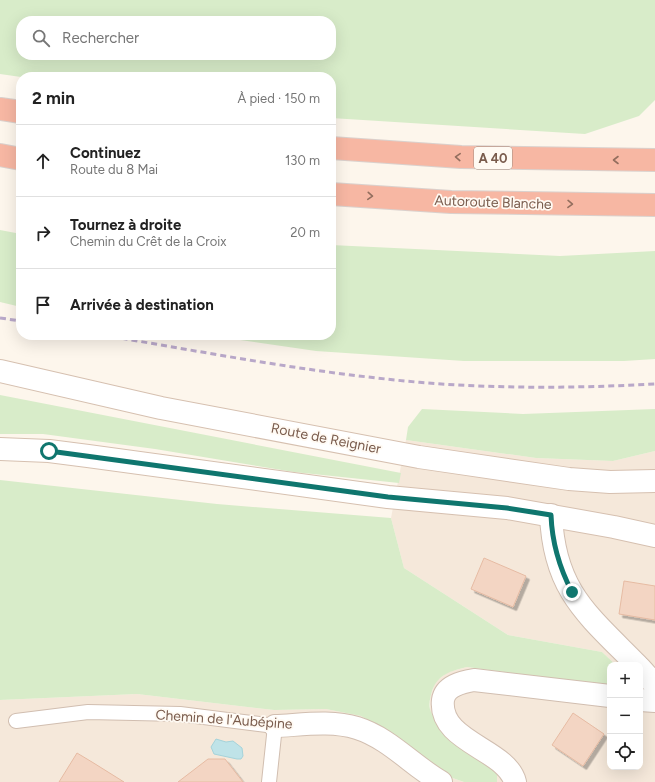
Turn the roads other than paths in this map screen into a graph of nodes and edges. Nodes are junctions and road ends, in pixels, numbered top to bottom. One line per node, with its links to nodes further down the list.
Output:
1 (0, 109): 2 (highway)
2 (16, 111)
3 (336, 148): 6 (highway, A 40, one-way to 3)
4 (0, 155): 5 (highway)
5 (16, 157)
6 (655, 160)
7 (336, 194): 8 (highway, Autoroute Blanche, one-way to 8)
8 (655, 205)
9 (0, 371): 11 (main road, Route de Reignier)
10 (0, 449): 12 (main road)
11 (655, 481)
12 (551, 515): 13 (main road); 14 (main road)
13 (655, 536)
14 (634, 662)
15 (643, 671): 16 (main road)
16 (655, 685)
17 (607, 696): 24 (main road)
18 (643, 700): 19 (main road)
19 (655, 701)
20 (16, 721): 21 (lane, Chemin de l'Aubépine)
21 (274, 726): 22 (lane); 23 (main road, Chemin de l'Aubépine)
22 (268, 782)
23 (441, 782)
24 (515, 782)

